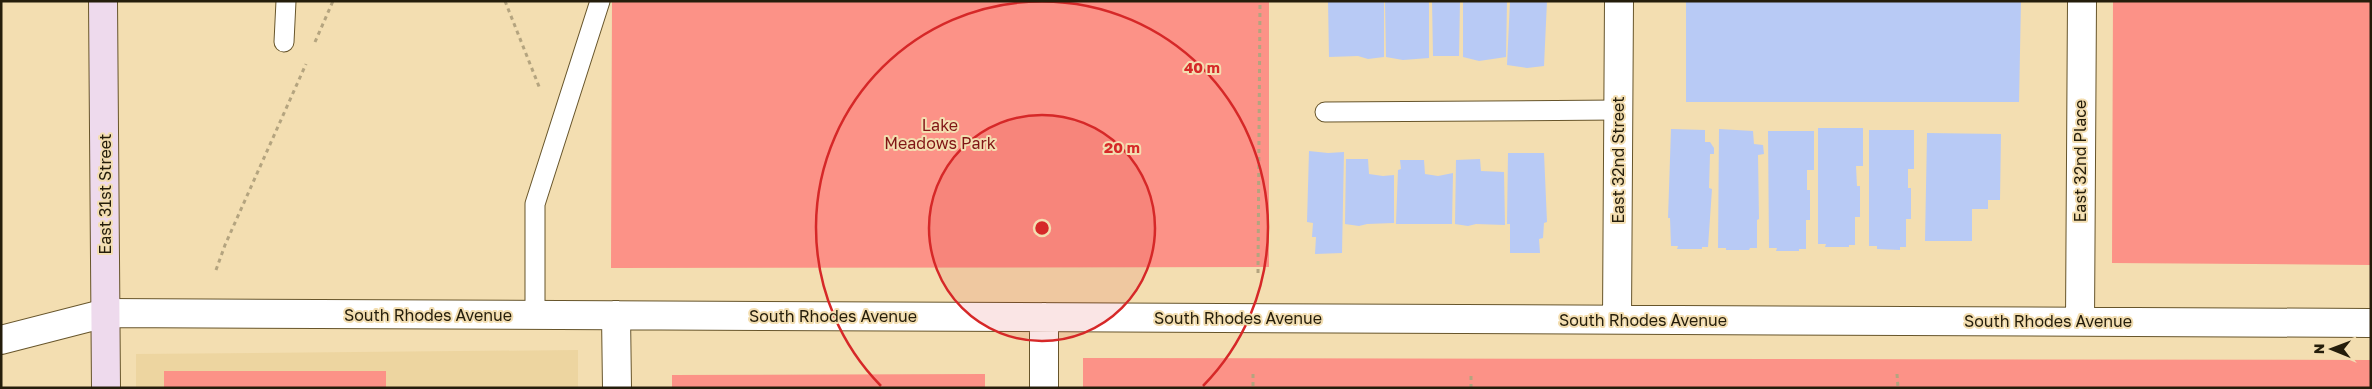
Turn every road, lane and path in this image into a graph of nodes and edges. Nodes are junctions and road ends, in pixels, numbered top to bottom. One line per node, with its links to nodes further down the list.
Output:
1 (102, 1): 17 (main road, East 31st Street)
2 (286, 1): 9 (lane)
3 (333, 1): 10 (path)
4 (505, 1): 12 (path)
5 (600, 1): 18 (lane)
6 (1260, 1): 16 (path)
7 (1619, 1): 13 (street, East 32nd Street)
8 (2082, 1): 22 (street, East 32nd Place)
9 (284, 42)
10 (314, 44)
11 (306, 62): 15 (path)
12 (541, 92)
13 (1618, 110): 14 (lane); 21 (street, East 32nd Street)
14 (1325, 112)
15 (216, 270)
16 (1258, 273)
17 (106, 313): 18 (street, South Rhodes Avenue); 24 (street, South Rhodes Avenue); 28 (main road, East 31st Street)
18 (535, 315): 19 (street, South Rhodes Avenue)
19 (616, 315): 20 (street, South Rhodes Avenue); 29 (street)
20 (1044, 317): 21 (street, South Rhodes Avenue); 30 (street)
21 (1617, 319): 22 (street, South Rhodes Avenue)
22 (2080, 321): 23 (street, South Rhodes Avenue)
23 (2371, 322)
24 (1, 340)
25 (1253, 374): 31 (path)
26 (1471, 374): 32 (path)
27 (1897, 374): 33 (path)
28 (106, 388)
29 (617, 388)
30 (1044, 388)
31 (1253, 388)
32 (1470, 388)
33 (1898, 388)

